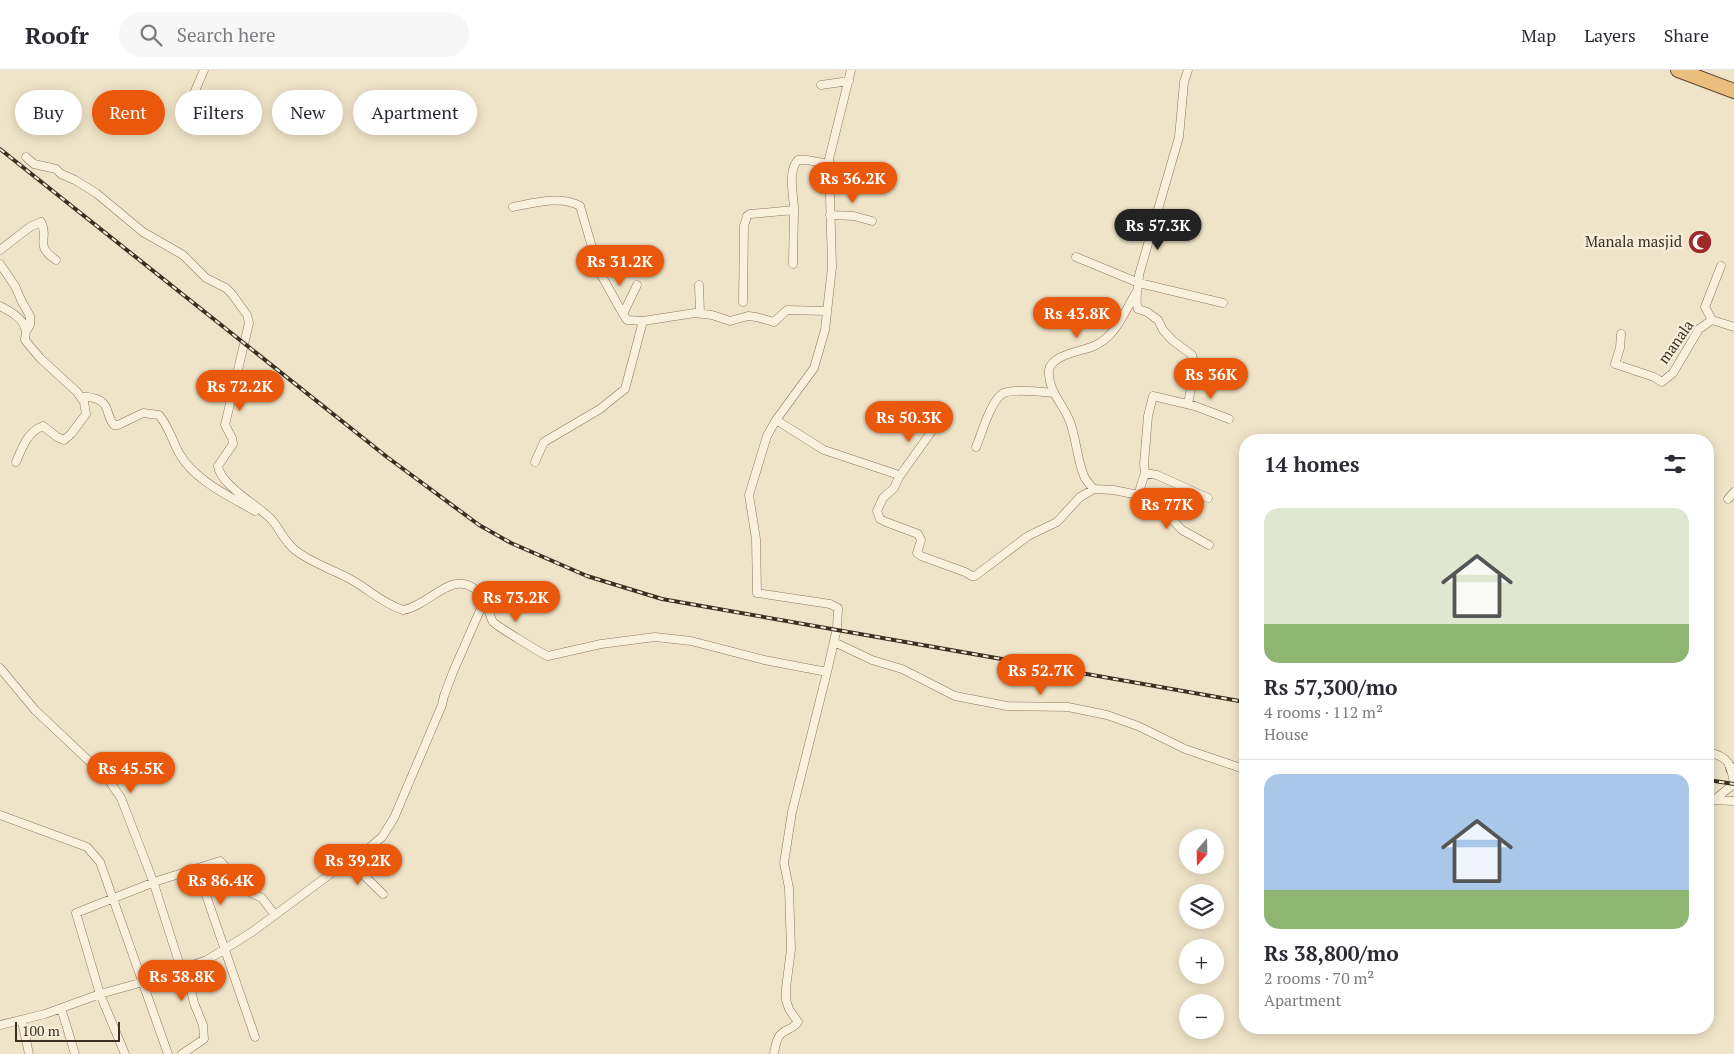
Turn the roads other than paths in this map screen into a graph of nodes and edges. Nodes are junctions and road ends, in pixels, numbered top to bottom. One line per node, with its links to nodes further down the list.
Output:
1 (204, 70): 9 (street)
2 (851, 70): 6 (street)
3 (1188, 70): 25 (street)
4 (1678, 70): 10 (highway)
5 (1699, 70): 7 (highway)
6 (849, 81): 8 (street); 12 (street)
7 (1734, 84)
8 (821, 85)
9 (195, 90)
10 (1734, 91)
11 (26, 157): 53 (street)
12 (829, 164): 14 (street); 15 (street)
13 (513, 207): 31 (street)
14 (794, 210): 21 (street); 26 (street)
15 (830, 215): 16 (street); 29 (street)
16 (872, 221)
17 (0, 250): 19 (street)
18 (1076, 257): 25 (street)
19 (56, 260)
20 (0, 264): 35 (street)
21 (793, 264)
22 (1721, 266): 32 (street)
23 (637, 285): 31 (street)
24 (699, 285): 30 (street)
25 (1139, 286): 27 (street); 37 (street); 39 (street)
26 (743, 302)
27 (1223, 303)
28 (0, 306): 35 (street)
29 (827, 312): 30 (street); 41 (street)
30 (700, 313): 33 (street)
31 (623, 314): 33 (street)
32 (1712, 320): 34 (street, manala); 36 (street, manala)
33 (643, 321): 45 (street)
34 (1734, 327)
35 (26, 331): 38 (street)
36 (1621, 334)
37 (1054, 393): 43 (street); 48 (street)
38 (81, 397): 44 (street); 53 (street)
39 (1188, 404): 40 (street); 46 (street)
40 (1229, 419)
41 (776, 420): 47 (street); 56 (street)
42 (938, 421): 47 (street)
43 (976, 447)
44 (16, 462)
45 (535, 462)
46 (1145, 473): 50 (street); 51 (street)
47 (899, 477): 48 (street)
48 (1094, 489): 50 (street)
49 (1734, 492): 52 (street)
50 (1138, 495): 54 (street)
51 (1208, 498)
52 (1728, 499)
53 (269, 518): 55 (street)
54 (1209, 545)
55 (485, 599): 58 (street); 67 (street)
56 (834, 642): 58 (street); 60 (street)
57 (0, 668): 69 (street)
58 (827, 672): 86 (street)
59 (1714, 754): 61 (street)
60 (1239, 767)
61 (1733, 769): 62 (street)
62 (1734, 784): 63 (street)
63 (1714, 799)
64 (1714, 801): 65 (street)
65 (1734, 801)
66 (0, 815): 71 (street)
67 (350, 862): 70 (street); 72 (street)
68 (197, 869): 69 (street); 72 (street); 73 (street)
69 (154, 882): 71 (street); 74 (street)
70 (383, 894)
71 (113, 898): 75 (street); 76 (street)
72 (275, 915): 73 (street)
73 (225, 950): 74 (street); 80 (street)
74 (181, 969): 75 (street); 85 (street)
75 (143, 982): 76 (street); 84 (street)
76 (100, 994): 77 (street); 83 (street)
77 (61, 1008): 78 (street); 82 (street)
78 (22, 1021): 79 (street); 81 (street)
79 (0, 1025)
80 (255, 1037)
81 (29, 1054)
82 (75, 1054)
83 (125, 1054)
84 (168, 1054)
85 (182, 1054)
86 (774, 1054)

